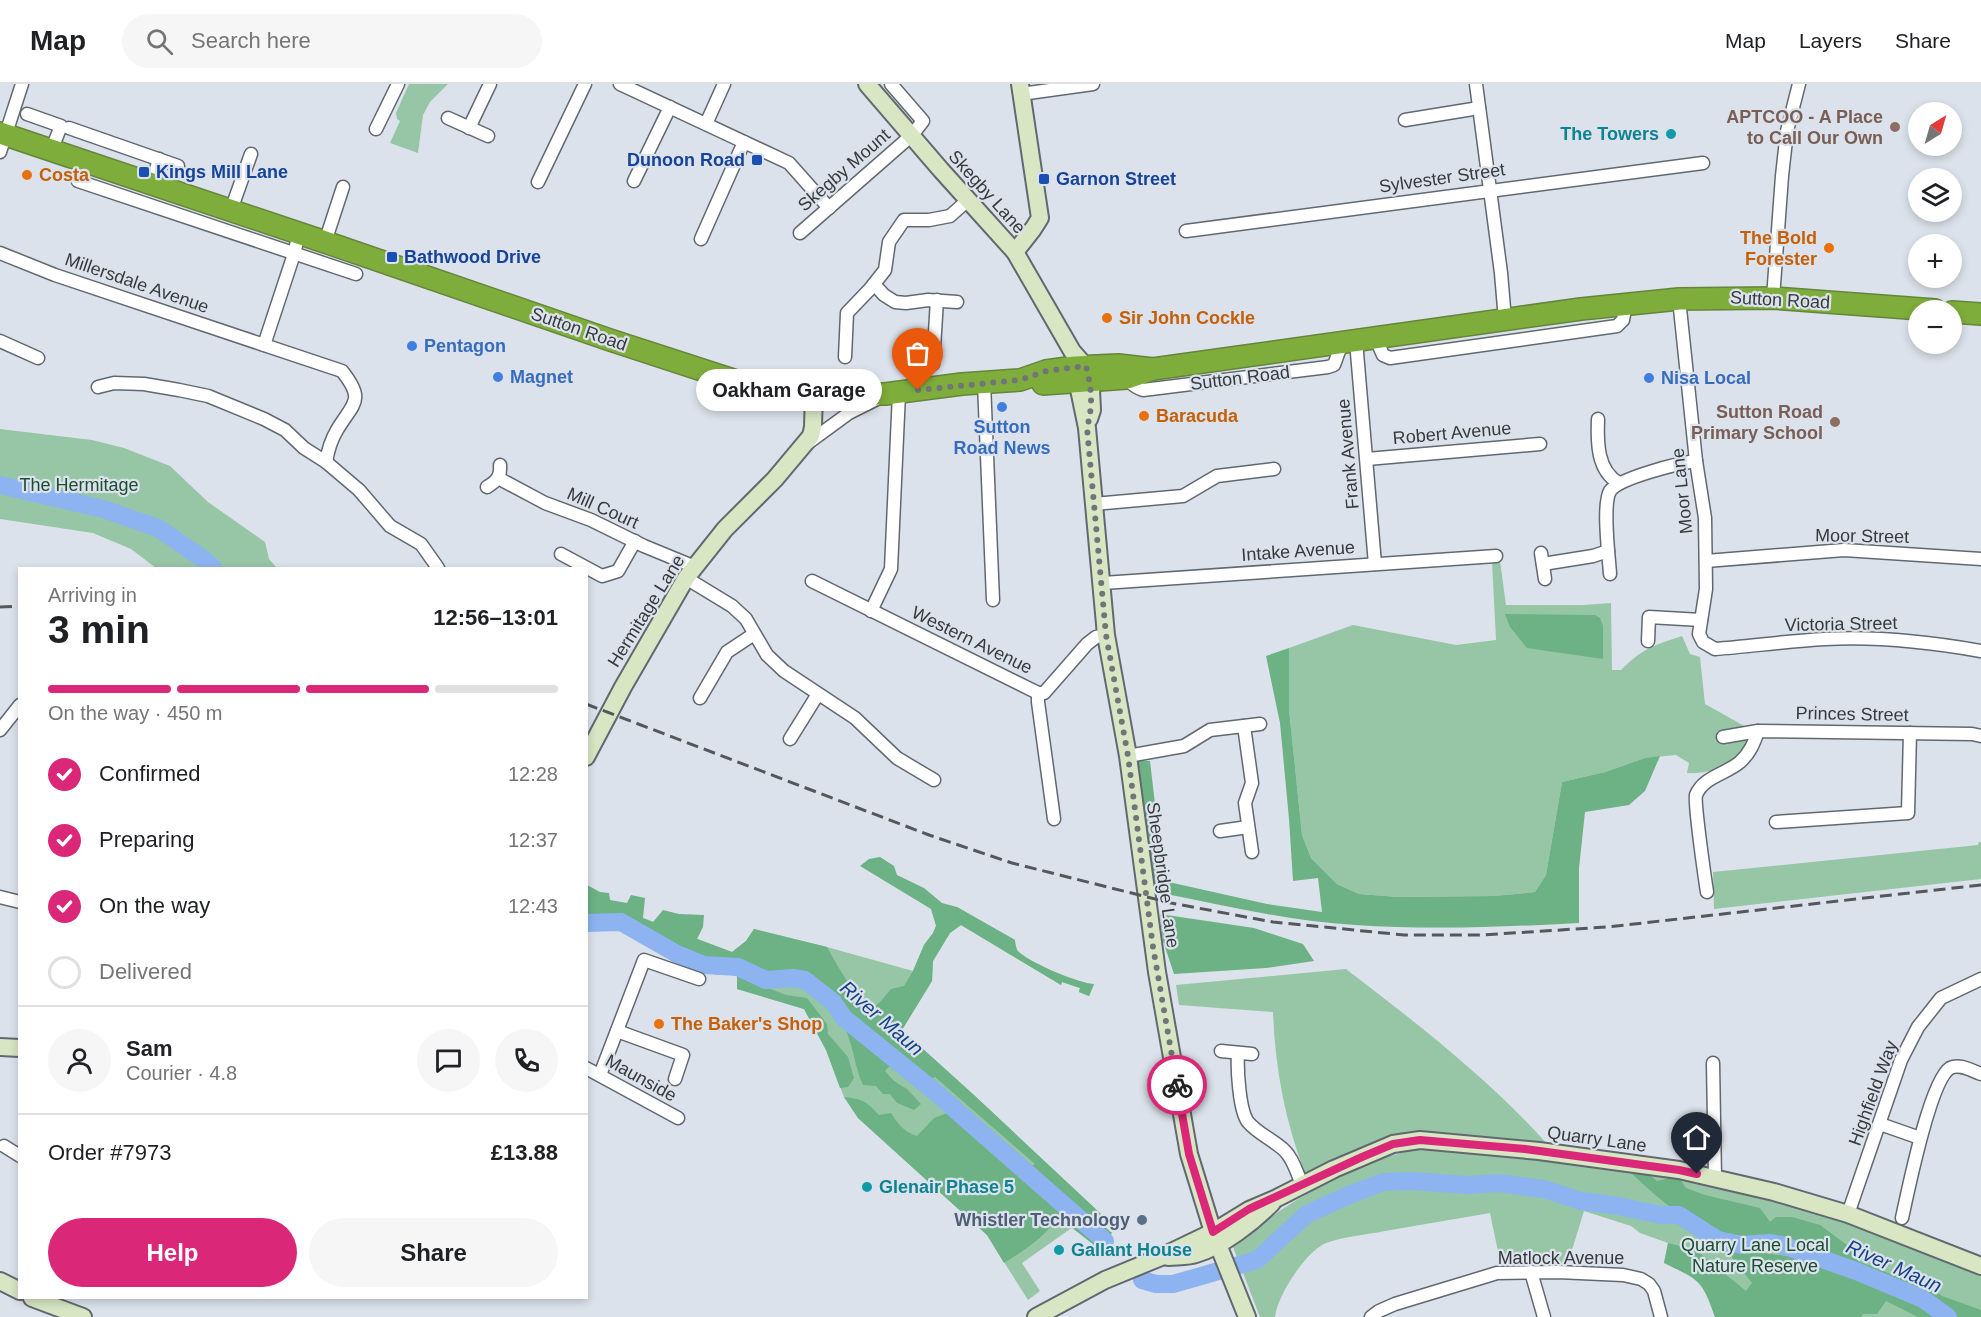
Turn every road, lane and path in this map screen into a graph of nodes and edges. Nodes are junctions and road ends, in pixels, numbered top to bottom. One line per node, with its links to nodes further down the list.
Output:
1 (22, 84): 24 (street)
2 (398, 84): 21 (street)
3 (490, 84): 20 (street)
4 (585, 84): 33 (street)
5 (620, 84): 13 (street)
6 (724, 84): 18 (street)
7 (867, 84): 22 (street, Skegby Lane)
8 (891, 84): 22 (street)
9 (1093, 84): 12 (street)
10 (1476, 84): 14 (street)
11 (1799, 84): 50 (street)
12 (1020, 89): 45 (street)
13 (670, 107): 18 (street); 32 (street)
14 (1479, 108): 17 (street); 36 (street)
15 (27, 114): 26 (street)
16 (448, 118): 20 (street)
17 (1406, 120)
18 (706, 124): 25 (street)
19 (69, 128): 28 (street)
20 (469, 128): 23 (street)
21 (376, 129)
22 (912, 135): 37 (street, Skegby Lane); 38 (street, Skegby Mount)
23 (488, 136)
24 (2, 140): 26 (highway, Sutton Road)
25 (744, 142): 38 (street); 43 (street)
26 (51, 151): 29 (highway, Sutton Road)
27 (251, 154): 39 (street)
28 (159, 159): 31 (street); 34 (street)
29 (82, 161): 34 (highway, Sutton Road); 47 (street)
30 (1702, 163): 36 (street, Sylvester Street)
31 (178, 166)
32 (634, 181)
33 (538, 182)
34 (152, 183): 39 (highway, Sutton Road)
35 (343, 187): 44 (street)
36 (1490, 190): 40 (street, Sylvester Street); 58 (street)
37 (968, 200): 45 (street, Skegby Lane); 49 (street)
38 (829, 208): 41 (street, Skegby Mount)
39 (231, 210): 42 (highway, Sutton Road)
40 (1186, 231)
41 (800, 232)
42 (299, 233): 44 (highway, Sutton Road); 47 (street)
43 (701, 239)
44 (326, 242): 72 (highway, Sutton Road)
45 (1015, 252): 59 (street, Skegby Lane)
46 (0, 253): 62 (street, Millersdale Avenue)
47 (294, 254): 48 (street); 62 (street)
48 (356, 274)
49 (874, 284): 52 (street); 63 (street)
50 (1773, 297): 51 (highway, Sutton Road); 55 (highway, Sutton Road)
51 (1679, 299): 54 (highway, Sutton Road); 78 (street, Moor Lane)
52 (937, 300): 53 (street); 65 (street)
53 (957, 302)
54 (1626, 304): 58 (highway, Sutton Road); 61 (street)
55 (1908, 308)
56 (1962, 313): 57 (highway)
57 (1981, 314)
58 (1505, 320): 61 (highway, Sutton Road)
59 (1063, 336): 66 (street); 67 (street, Skegby Lane)
60 (0, 341): 64 (street)
61 (1358, 341): 68 (highway, Sutton Road); 68 (street, Sutton Road); 77 (street, Frank Avenue)
62 (264, 345): 79 (street, Millersdale Avenue)
63 (845, 357)
64 (38, 358)
65 (933, 364)
66 (1046, 371): 67 (highway, Sutton Road); 69 (highway, Sutton Road)
67 (1081, 371): 68 (highway, Sutton Road); 69 (highway, Sutton Road); 85 (street, Sheepbridge Lane)
68 (1126, 372)
69 (1020, 380): 70 (highway, Sutton Road)
70 (984, 383): 73 (highway, Sutton Road); 101 (street)
71 (98, 387): 79 (street)
72 (814, 391): 73 (highway, Sutton Road); 76 (street, Hermitage Lane)
73 (892, 394): 76 (street, Hermitage Lane); 102 (street)
74 (1598, 419): 83 (street)
75 (1540, 444): 77 (street, Robert Avenue)
76 (806, 445): 96 (street, Hermitage Lane)
77 (1366, 459): 92 (street, Frank Avenue)
78 (1696, 461): 83 (street); 91 (street, Moor Lane)
79 (326, 462): 93 (street)
80 (500, 465): 82 (street)
81 (1274, 469): 85 (street)
82 (498, 478): 84 (street); 86 (street, Mill Court)
83 (1619, 483): 87 (street)
84 (487, 487)
85 (1094, 504): 100 (street, Sheepbridge Lane)
86 (634, 541): 95 (street); 96 (street, Mill Court)
87 (1608, 551): 97 (street); 98 (street)
88 (561, 554): 94 (street)
89 (1496, 556): 92 (street, Intake Avenue)
90 (1981, 559): 91 (street, Moor Street)
91 (1706, 561): 103 (street, Moor Lane)
92 (1375, 564): 100 (street, Intake Avenue)
93 (437, 567)
94 (585, 567)
95 (588, 568)
96 (691, 572): 104 (street, Mill Court); 121 (street, Hermitage Lane)
97 (1610, 574)
98 (1545, 579)
99 (812, 581): 102 (street, Western Avenue)
100 (1103, 583): 105 (street, Sheepbridge Lane)
101 (993, 600)
102 (871, 611): 109 (street, Western Avenue)
103 (1701, 620): 106 (street); 107 (street, Moor Lane)
104 (754, 634): 110 (street, Mill Court); 111 (street)
105 (1106, 635): 109 (street, Western Avenue); 122 (street, Sheepbridge Lane)
106 (1648, 641)
107 (1703, 642): 108 (street, Victoria Street)
108 (1981, 651)
109 (1038, 693): 124 (street)
110 (818, 694): 120 (street); 123 (street, Mill Court)
111 (700, 698)
112 (18, 708): 115 (street)
113 (1260, 724): 114 (street)
114 (1244, 726): 122 (street); 126 (street)
115 (0, 730)
116 (1758, 730): 117 (street, Princes Street); 119 (street, Princes Street); 129 (street)
117 (1910, 733): 118 (street, Princes Street); 125 (street)
118 (1981, 736)
119 (1723, 737)
120 (790, 739)
121 (588, 753)
122 (1128, 756): 154 (street, Sheepbridge Lane)
123 (934, 780)
124 (1054, 819)
125 (1776, 822)
126 (1248, 827): 127 (street); 128 (street)
127 (1220, 831)
128 (1252, 852)
129 (1707, 892)
130 (0, 897): 131 (street)
131 (18, 902)
132 (699, 979): 134 (street)
133 (1981, 979): 146 (street, Highfield Way)
134 (617, 1031): 143 (street); 144 (street)
135 (0, 1047): 136 (street)
136 (18, 1048)
137 (1221, 1051): 138 (street)
138 (1238, 1053): 139 (street); 151 (street)
139 (1252, 1054)
140 (1713, 1063): 150 (street)
141 (588, 1069): 143 (street, Maunside)
142 (1981, 1074): 147 (street)
143 (600, 1076): 145 (street, Maunside)
144 (675, 1079)
145 (678, 1118)
146 (1880, 1124): 147 (street); 152 (street, Highfield Way)
147 (1920, 1138): 153 (street)
148 (4, 1146): 149 (street)
149 (18, 1155)
150 (1715, 1178): 151 (street, Quarry Lane); 152 (street, Quarry Lane)
151 (1302, 1184): 154 (street, Quarry Lane)
152 (1848, 1214): 155 (street, Quarry Lane)
153 (1902, 1218)
154 (1215, 1238): 162 (street, Quarry Lane); 163 (street, Sheepbridge Lane)
155 (1981, 1266)
156 (1531, 1272): 160 (street, Matlock Avenue); 166 (street); 167 (street, Matlock Avenue)
157 (0, 1281): 158 (street)
158 (18, 1290)
159 (35, 1299): 161 (street)
160 (1395, 1304): 164 (street, Matlock Avenue); 165 (street)
161 (83, 1317)
162 (1036, 1317)
163 (1247, 1317)
164 (1371, 1317)
165 (1401, 1317)
166 (1544, 1317)
167 (1661, 1317)

